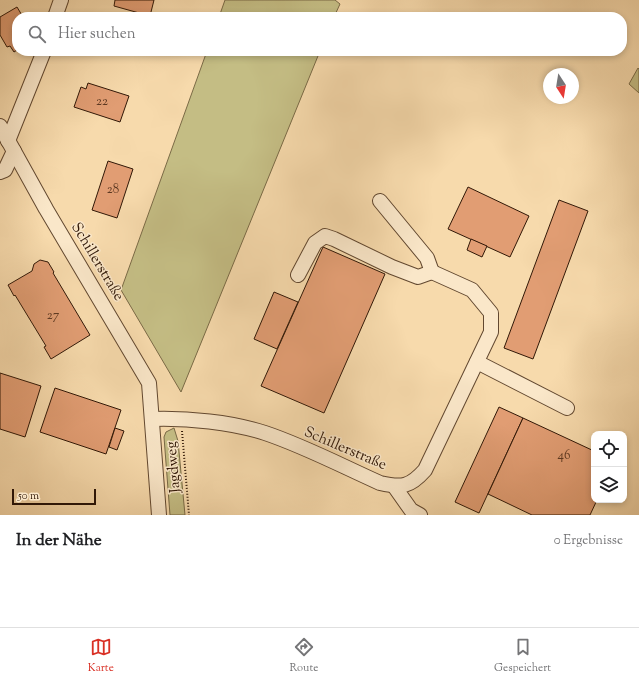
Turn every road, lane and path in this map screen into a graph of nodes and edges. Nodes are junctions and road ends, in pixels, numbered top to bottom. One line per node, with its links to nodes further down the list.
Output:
1 (61, 0): 2 (street)
2 (57, 12)
3 (42, 56): 5 (street)
4 (0, 126): 5 (street, Schillerstraße)
5 (11, 146): 6 (street); 13 (street, Schillerstraße)
6 (0, 172)
7 (380, 201): 8 (street)
8 (432, 272): 9 (street); 10 (street, Schillerstraße)
9 (298, 275)
10 (478, 362): 11 (street); 14 (street, Schillerstraße)
11 (567, 408)
12 (178, 418): 13 (street, Schillerstraße); 14 (street, Schillerstraße); 16 (path, Jagdweg)
13 (153, 419): 15 (street, Schillerstraße)
14 (394, 486): 17 (street)
15 (159, 515)
16 (189, 515)
17 (420, 515)

